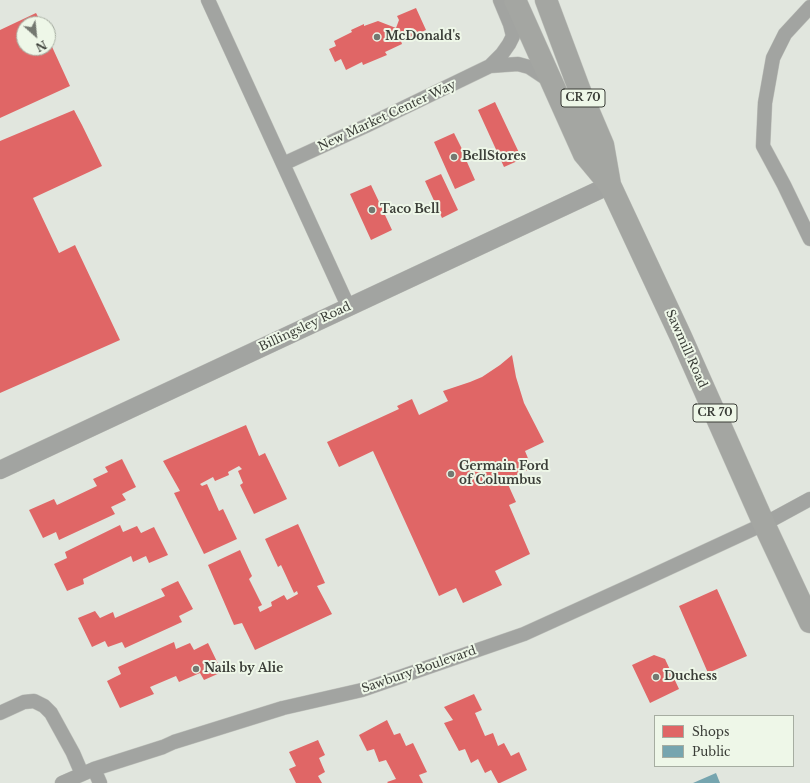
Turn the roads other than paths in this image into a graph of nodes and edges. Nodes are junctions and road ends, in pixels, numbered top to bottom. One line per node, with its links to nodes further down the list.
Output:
1 (208, 0): 8 (street)
2 (500, 0): 6 (street, New Market Center Way)
3 (515, 0): 7 (main road, Sawmill Road / CR 70)
4 (546, 0): 9 (main road, Sawmill Road / CR 70)
5 (810, 7): 10 (street)
6 (490, 66): 7 (street, New Market Center Way); 8 (street, New Market Center Way)
7 (551, 82): 9 (main road, Sawmill Road / CR 70)
8 (283, 164): 11 (street)
9 (610, 185): 11 (street, Billingsley Road); 14 (main road, Sawmill Road / CR 70)
10 (810, 239)
11 (348, 306): 12 (street, Billingsley Road)
12 (0, 470)
13 (810, 499): 14 (street, Sawbury Boulevard)
14 (764, 524): 15 (main road, Sawmill Road / CR 70); 17 (street, Sawbury Boulevard)
15 (810, 622)
16 (0, 713): 17 (street)
17 (88, 772): 18 (street, Sawbury Boulevard); 19 (street)
18 (62, 783)
19 (100, 783)

